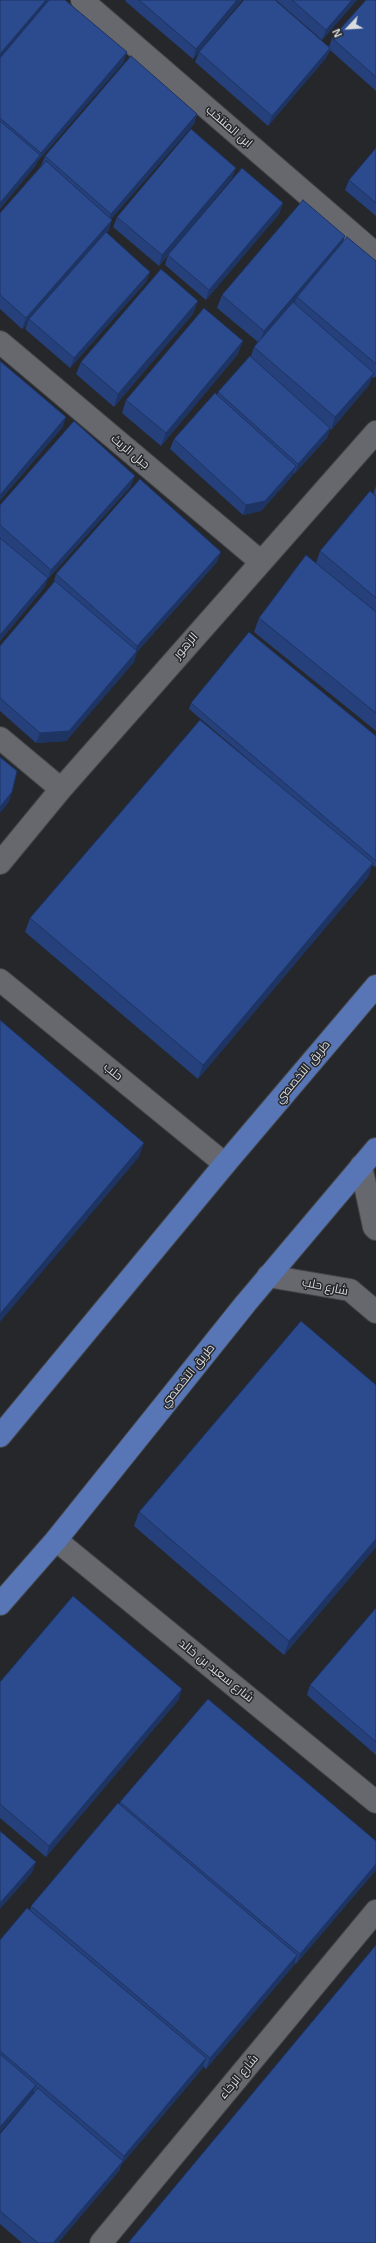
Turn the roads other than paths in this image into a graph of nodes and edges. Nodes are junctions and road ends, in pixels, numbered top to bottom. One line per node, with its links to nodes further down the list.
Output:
1 (82, 0): 2 (street, ابن المنتخب)
2 (376, 254)
3 (0, 342): 5 (street, جبل الريث)
4 (376, 432): 5 (street, الزهور)
5 (260, 561): 7 (street, الزهور)
6 (0, 738): 7 (street)
7 (61, 789): 8 (street, الزهور)
8 (0, 863)
9 (0, 980): 12 (street, حلب)
10 (376, 986): 12 (main road, طريق التخصصي)
11 (376, 1149): 13 (main road, طريق التخصصي)
12 (225, 1164): 17 (main road, طريق التخصصي)
13 (362, 1166): 14 (street); 15 (main road, طريق التخصصي)
14 (376, 1229)
15 (268, 1276): 16 (street, شارع حلب); 18 (main road, طريق التخصصي)
16 (376, 1312)
17 (0, 1436)
18 (56, 1540): 19 (main road, طريق التخصصي); 20 (street, شارع سعيد بن خالد)
19 (0, 1604)
20 (376, 1802)
21 (376, 1911): 22 (street, شارع الرخاء)
22 (102, 2243)

